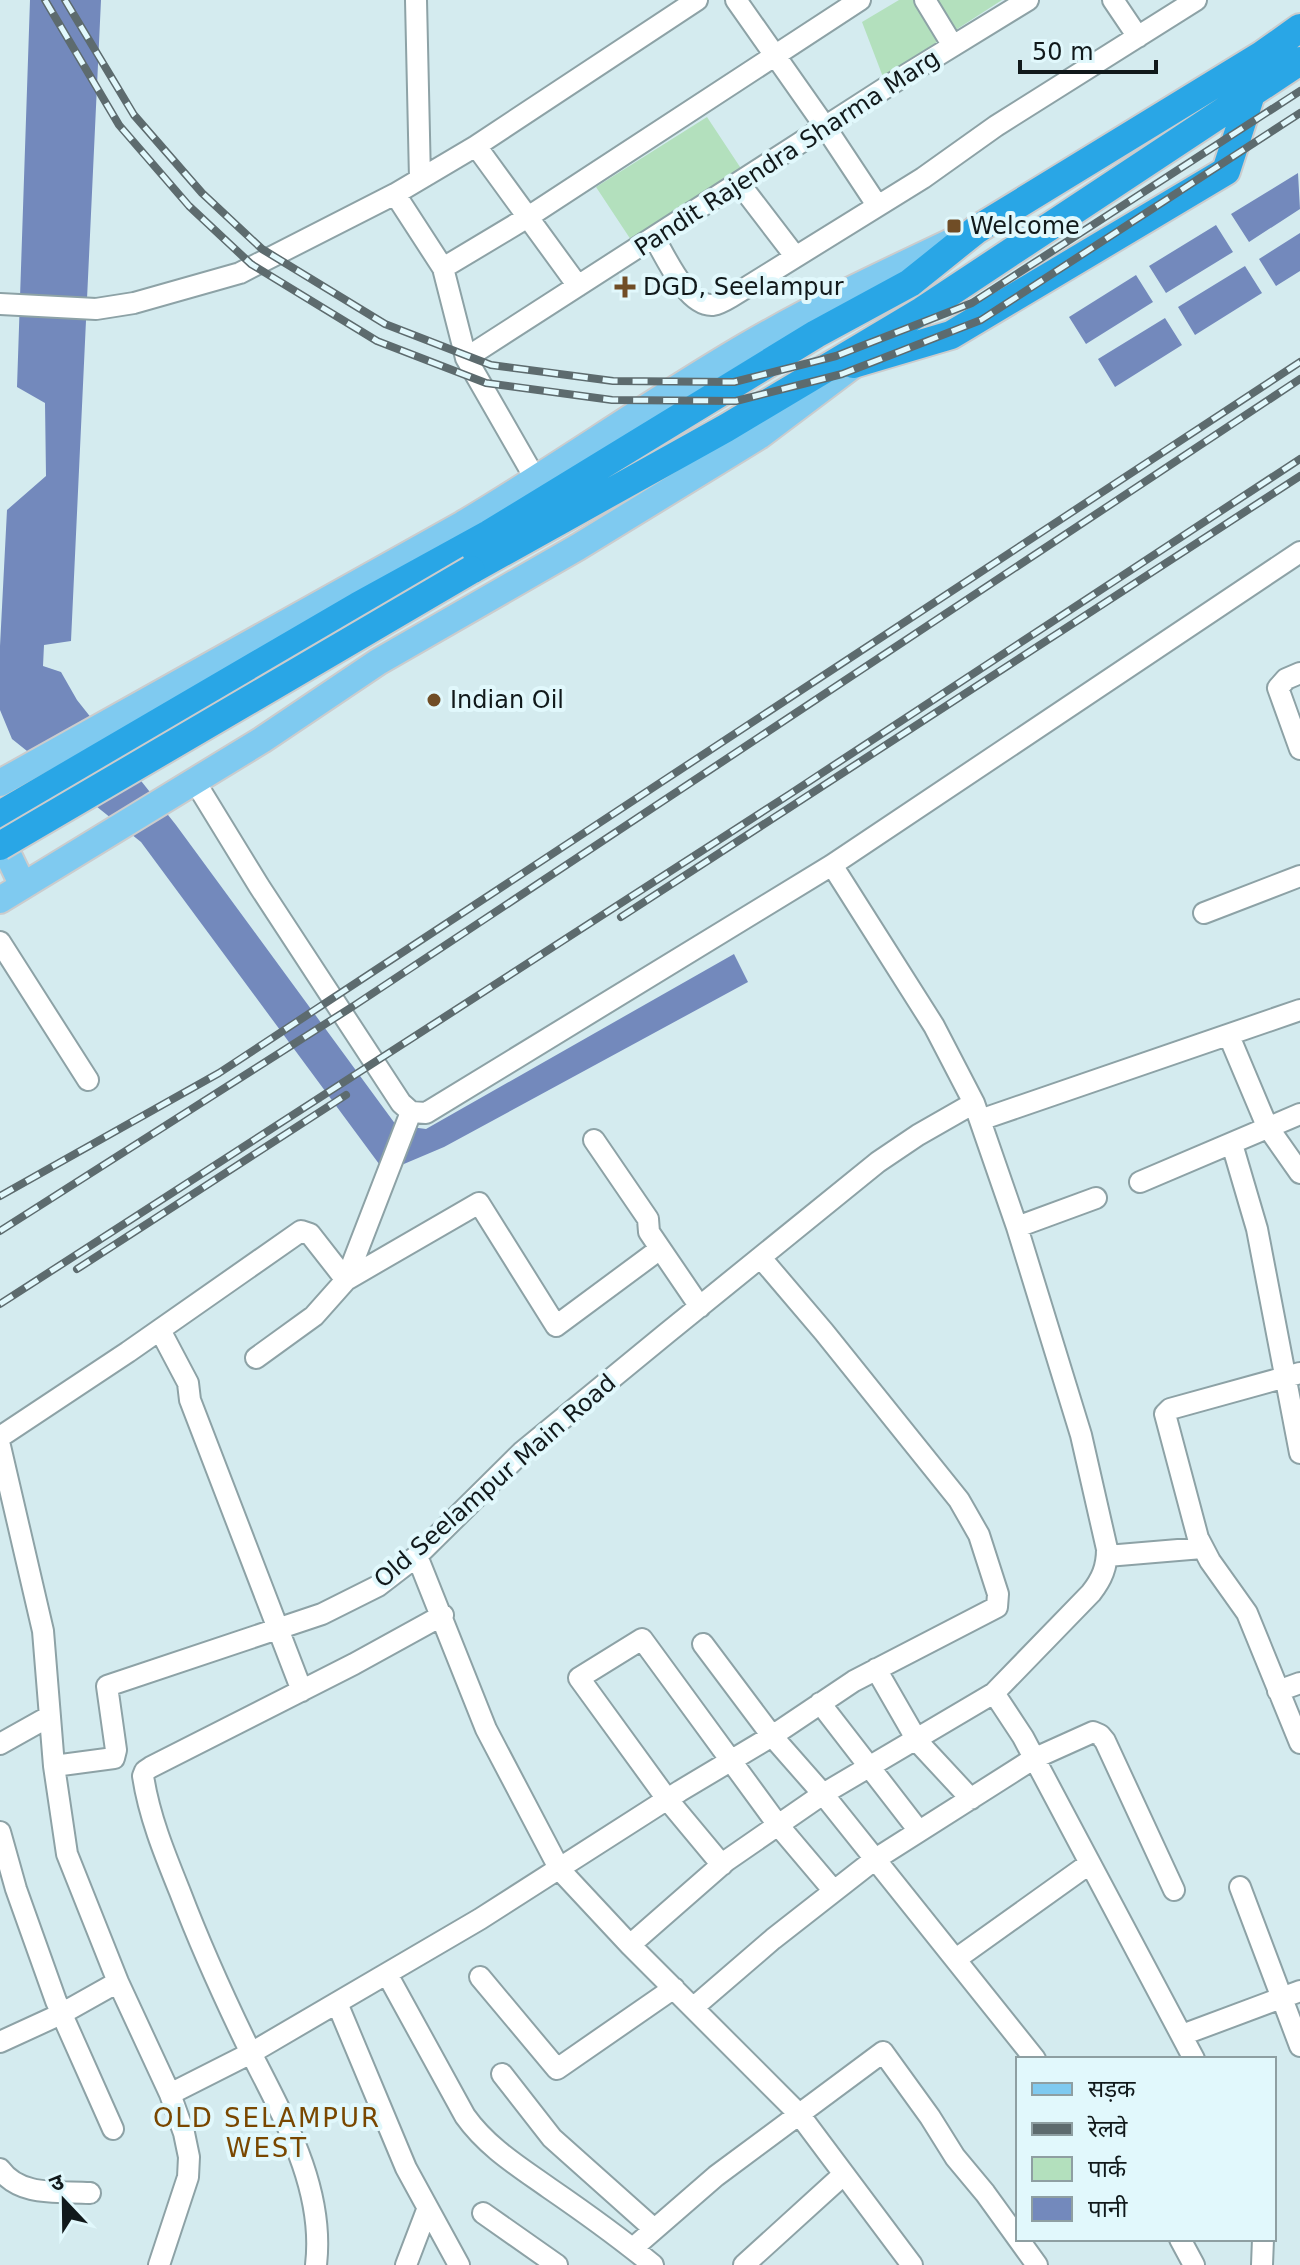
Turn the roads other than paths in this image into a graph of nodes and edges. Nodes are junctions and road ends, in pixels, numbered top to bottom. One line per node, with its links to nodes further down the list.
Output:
1 (416, 0): 17 (street)
2 (697, 0): 16 (street)
3 (736, 0): 12 (street)
4 (860, 0): 12 (street)
5 (925, 0): 11 (street)
6 (1028, 0): 11 (street, Pandit Rajendra Sharma Marg)
7 (1113, 0): 10 (street)
8 (1196, 0): 10 (street)
9 (1300, 28): 22 (highway)
10 (1138, 37): 20 (street)
11 (953, 46): 15 (street, Pandit Rajendra Sharma Marg)
12 (775, 54): 15 (street); 21 (street)
13 (1300, 61): 14 (highway)
14 (1252, 91): 28 (highway); 30 (highway)
15 (826, 128): 18 (street, Pandit Rajendra Sharma Marg); 20 (street)
16 (476, 146): 17 (street); 21 (street)
17 (420, 179): 19 (street)
18 (739, 183): 23 (street, Pandit Rajendra Sharma Marg); 24 (street)
19 (395, 194): 25 (street); 27 (street)
20 (877, 205): 24 (street)
21 (528, 217): 25 (street); 26 (street)
22 (976, 230): 33 (main road); 39 (highway)
23 (655, 239): 24 (street); 26 (street, Pandit Rajendra Sharma Marg)
24 (795, 256)
25 (443, 268): 29 (street)
26 (578, 286): 29 (street, Pandit Rajendra Sharma Marg)
27 (5, 305)
28 (922, 311): 30 (main road); 31 (highway)
29 (466, 358): 33 (street)
30 (855, 364): 31 (highway); 32 (main road)
31 (817, 375): 32 (highway)
32 (774, 411): 37 (main road); 41 (highway, bridge)
33 (536, 480): 38 (main road)
34 (1300, 552): 42 (street)
35 (1300, 673): 36 (street)
36 (1300, 749)
37 (194, 780): 44 (main road); 52 (street)
38 (0, 783)
39 (0, 815)
40 (0, 838): 44 (main road)
41 (0, 846)
42 (832, 865): 52 (street); 53 (street)
43 (1300, 876): 46 (street)
44 (23, 886): 45 (main road)
45 (0, 900)
46 (1204, 913)
47 (0, 942): 50 (street)
48 (1300, 1010): 49 (street, Old Seelampur Main Road)
49 (1229, 1036): 53 (street, Old Seelampur Main Road); 54 (street)
50 (88, 1080)
51 (1300, 1114): 54 (street)
52 (409, 1118): 63 (street)
53 (979, 1118): 60 (street); 62 (street, Old Seelampur Main Road)
54 (1267, 1126): 56 (street); 57 (street)
55 (594, 1140): 61 (street)
56 (1232, 1144): 58 (street); 67 (street)
57 (1300, 1173)
58 (1140, 1182)
59 (1096, 1198): 60 (street)
60 (1017, 1227): 73 (street)
61 (660, 1249): 63 (street); 64 (street)
62 (761, 1258): 64 (street, Old Seelampur Main Road); 77 (street)
63 (346, 1280): 65 (street); 66 (street)
64 (700, 1307): 72 (street, Old Seelampur Main Road)
65 (160, 1330): 68 (street); 75 (street)
66 (256, 1358)
67 (1292, 1376): 70 (street); 71 (street)
68 (0, 1437)
69 (0, 1446): 83 (street)
70 (1300, 1453)
71 (1202, 1548): 73 (street); 80 (street)
72 (417, 1556): 74 (street); 75 (street, Old Seelampur Main Road)
73 (1107, 1556): 81 (street)
74 (443, 1615): 79 (street); 101 (street)
75 (277, 1629): 79 (street); 90 (street, Old Seelampur Main Road)
76 (703, 1644): 84 (street)
77 (876, 1669): 82 (street); 85 (street)
78 (1300, 1683): 80 (street)
79 (302, 1691): 118 (street)
80 (1278, 1691): 86 (street)
81 (994, 1693): 85 (street); 88 (street)
82 (820, 1703): 84 (street); 91 (street)
83 (50, 1716): 87 (street); 90 (street)
84 (772, 1736): 89 (street); 92 (street)
85 (916, 1739): 91 (street); 94 (street)
86 (1300, 1743)
87 (0, 1744)
88 (1033, 1759): 94 (street); 99 (street); 104 (street)
89 (731, 1761): 93 (street); 93 (street); 95 (street)
90 (54, 1766): 109 (street)
91 (868, 1768): 92 (street); 96 (street)
92 (823, 1794): 95 (street); 98 (street)
93 (667, 1799): 100 (street); 101 (street)
94 (971, 1799): 96 (street)
95 (778, 1825): 100 (street); 103 (street)
96 (919, 1831): 98 (street)
97 (0, 1832): 114 (street)
98 (874, 1860): 103 (street); 106 (street)
99 (1089, 1864): 106 (street); 115 (street)
100 (722, 1865): 105 (street)
101 (560, 1870): 105 (street); 107 (street)
102 (1240, 1887): 111 (street)
103 (833, 1890): 113 (street)
104 (1174, 1890)
105 (630, 1945): 110 (street)
106 (956, 1959): 119 (street)
107 (387, 1974): 112 (street); 135 (street)
108 (480, 1977): 110 (street)
109 (118, 1982): 114 (street); 122 (street)
110 (674, 1988): 113 (street)
111 (1292, 1994): 115 (street); 117 (street)
112 (337, 2003): 118 (street); 128 (street)
113 (694, 2007): 123 (street)
114 (61, 2014): 116 (street); 124 (street)
115 (1182, 2035): 120 (street)
116 (0, 2042)
117 (1300, 2046)
118 (251, 2053): 122 (street); 137 (street)
119 (1033, 2057)
120 (1193, 2057)
121 (502, 2074): 130 (street)
122 (170, 2094): 136 (street)
123 (799, 2114): 126 (street); 130 (street); 131 (street)
124 (113, 2129)
125 (0, 2169): 127 (street)
126 (843, 2175): 142 (street); 143 (street)
127 (90, 2193)
128 (427, 2210): 138 (street); 139 (street)
129 (483, 2213): 140 (street)
130 (654, 2229): 135 (street)
131 (1016, 2236)
132 (1020, 2241): 144 (street)
133 (1181, 2241): 145 (street)
134 (1263, 2241): 146 (street)
135 (633, 2248): 141 (street)
136 (159, 2265)
137 (316, 2265)
138 (406, 2265)
139 (459, 2265)
140 (557, 2265)
141 (653, 2265)
142 (744, 2265)
143 (912, 2265)
144 (1037, 2265)
145 (1194, 2265)
146 (1262, 2265)

